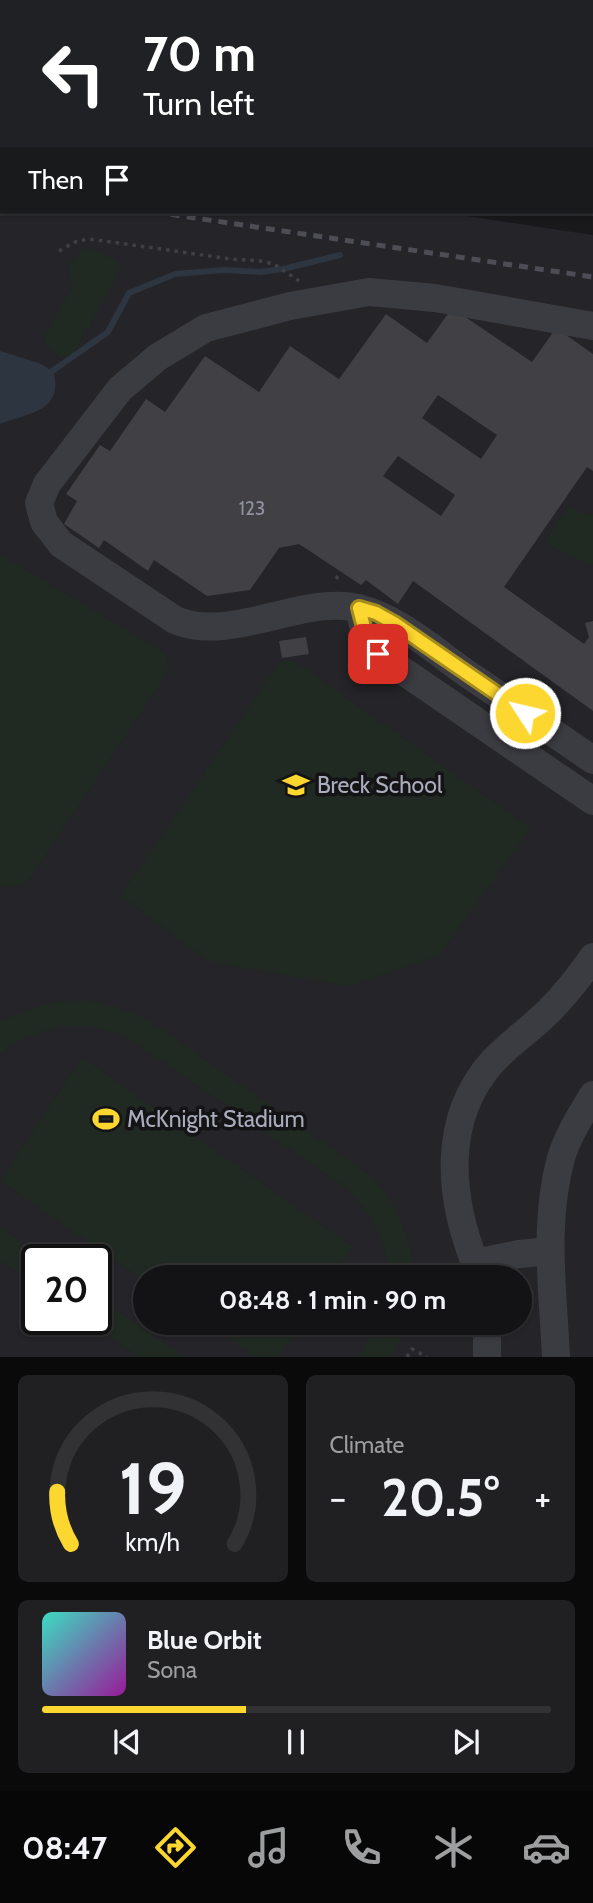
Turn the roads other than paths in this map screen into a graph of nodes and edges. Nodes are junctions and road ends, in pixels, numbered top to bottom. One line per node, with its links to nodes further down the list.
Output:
1 (593, 326): 2 (street)
2 (359, 608): 3 (street); 4 (street)
3 (593, 760)
4 (593, 801)
5 (593, 957): 8 (street)
6 (593, 1095): 7 (street)
7 (550, 1251): 9 (street); 12 (street)
8 (475, 1265)
9 (490, 1265)
10 (487, 1335): 11 (street)
11 (487, 1357)
12 (556, 1357)

